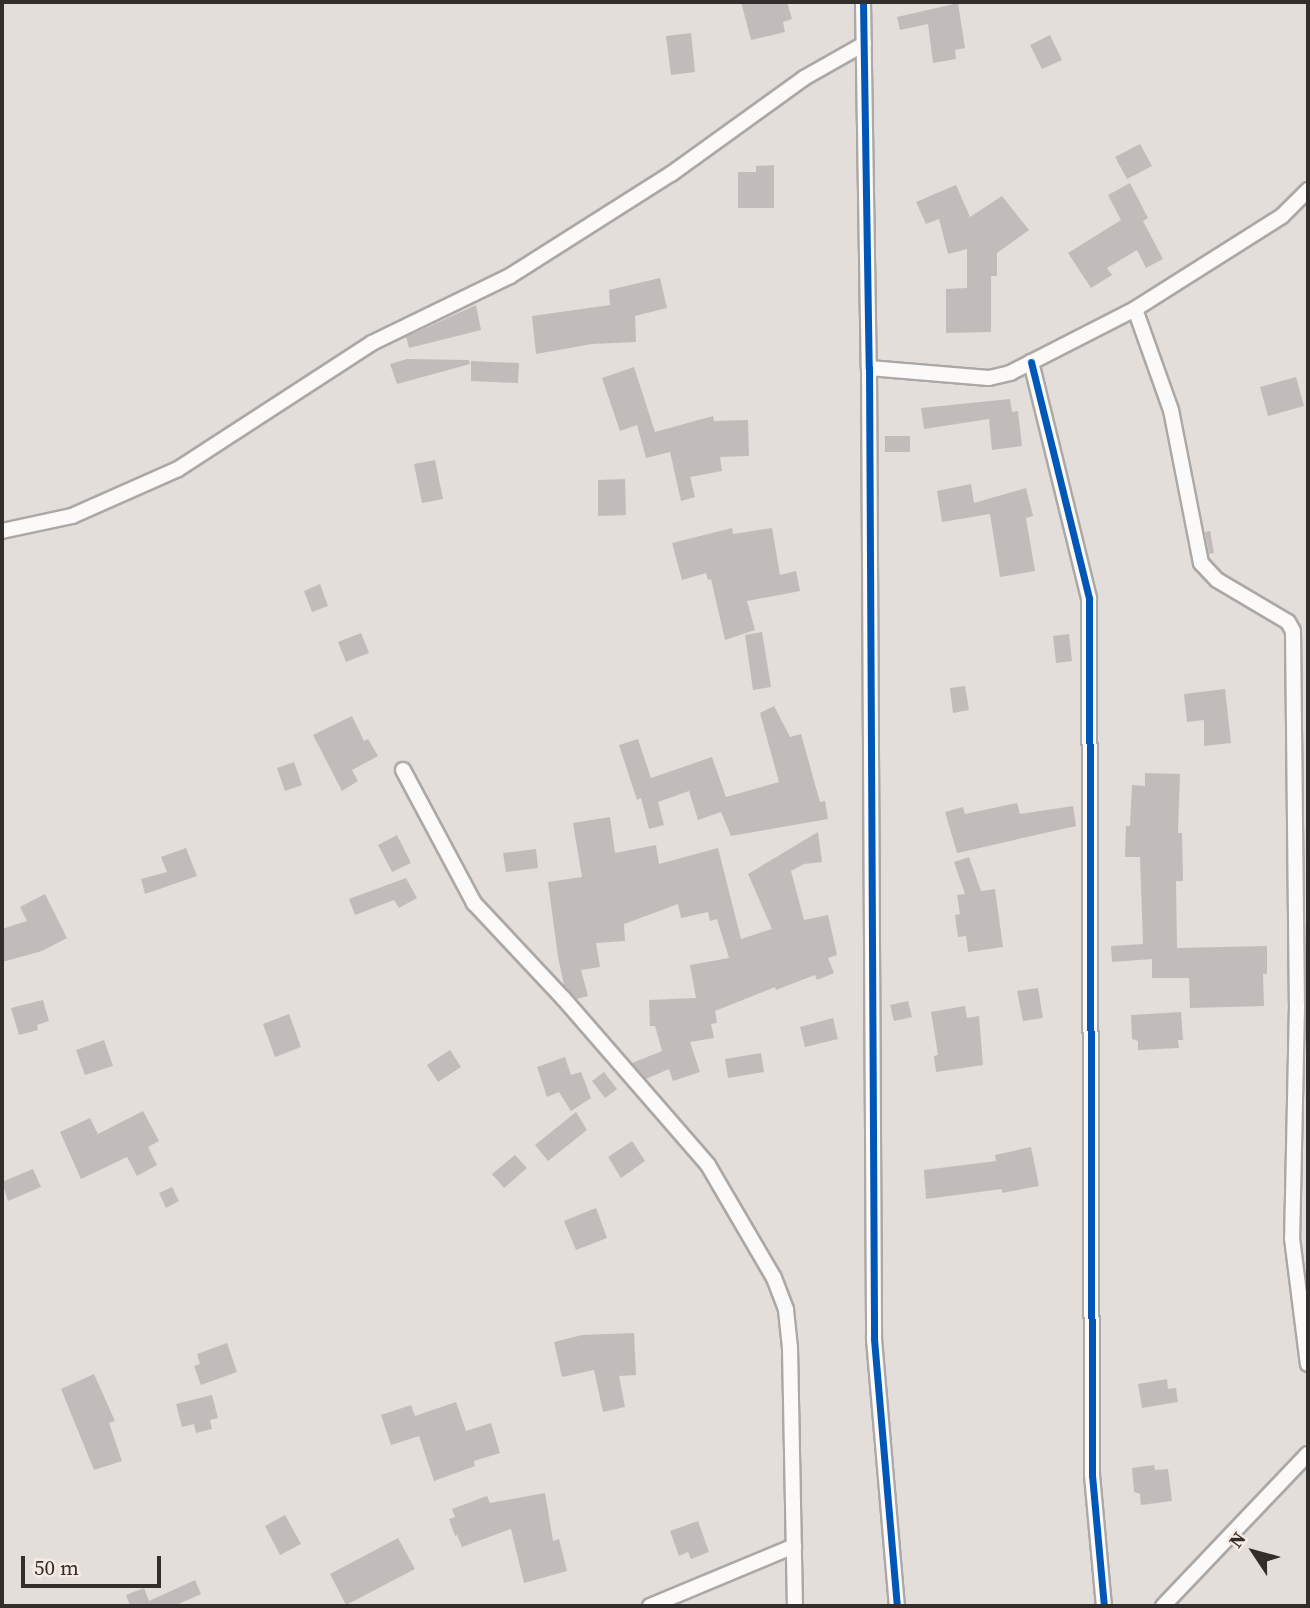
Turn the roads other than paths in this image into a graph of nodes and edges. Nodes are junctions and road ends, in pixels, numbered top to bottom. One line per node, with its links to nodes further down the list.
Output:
1 (863, 2): 2 (street)
2 (864, 44): 6 (street); 7 (street)
3 (1308, 190): 4 (street)
4 (1135, 309): 5 (street); 9 (street)
5 (1031, 362): 6 (street); 15 (street)
6 (869, 368): 14 (street)
7 (2, 531)
8 (403, 770): 11 (street)
9 (1308, 1364)
10 (1308, 1454): 16 (street)
11 (794, 1546): 12 (street); 13 (street)
12 (650, 1606)
13 (795, 1606)
14 (897, 1606)
15 (1104, 1606)
16 (1163, 1606)

